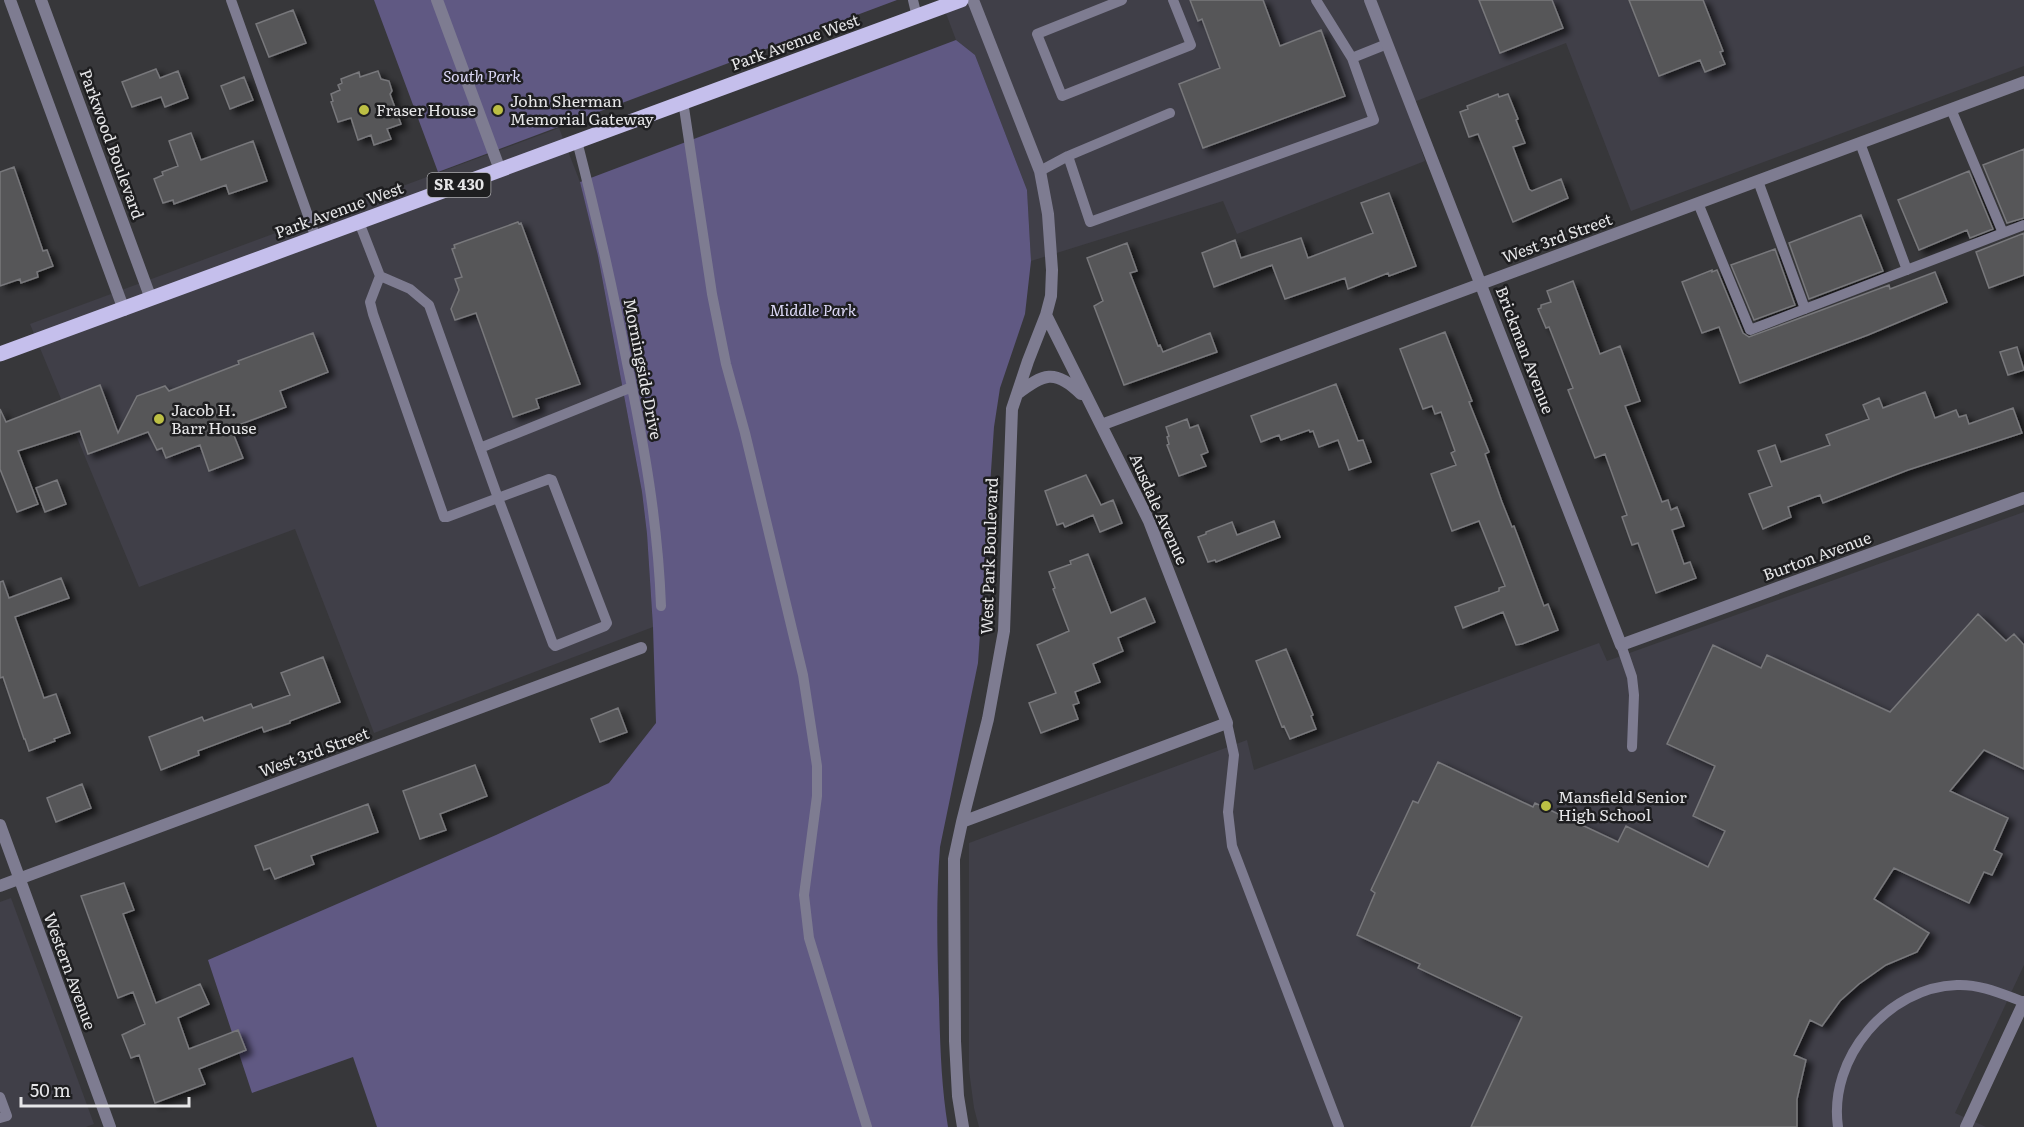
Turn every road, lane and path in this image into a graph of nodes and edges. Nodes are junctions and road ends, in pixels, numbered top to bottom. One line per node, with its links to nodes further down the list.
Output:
1 (10, 0): 35 (street)
2 (41, 0): 33 (street, Parkwood Boulevard)
3 (231, 0): 29 (lane)
4 (437, 0): 22 (street)
5 (913, 0): 12 (lane)
6 (961, 0): 12 (main road, Park Avenue West / SR 430)
7 (973, 0): 23 (street, West Park Boulevard)
8 (1122, 0): 9 (lane)
9 (1173, 0)
10 (1316, 0): 14 (lane)
11 (1370, 0): 13 (street, Brickman Avenue)
12 (918, 16): 16 (main road, Park Avenue West / SR 430)
13 (1388, 44): 14 (lane); 32 (street, Brickman Avenue)
14 (1352, 58): 21 (lane)
15 (2024, 82): 17 (street, West 3rd Street)
16 (683, 101): 19 (main road, Park Avenue West / SR 430); 58 (lane)
17 (1951, 109): 20 (street, West 3rd Street); 28 (lane)
18 (1170, 112): 21 (lane)
19 (577, 141): 22 (main road, Park Avenue West / SR 430); 38 (lane, Morningside Drive)
20 (1860, 143): 24 (street, West 3rd Street); 30 (lane)
21 (1068, 156): 23 (lane)
22 (500, 170): 26 (main road, Park Avenue West / SR 430)
23 (1040, 171): 36 (street, West Park Boulevard)
24 (1758, 181): 25 (street, West 3rd Street); 34 (lane)
25 (1698, 203): 32 (street, West 3rd Street); 34 (lane)
26 (359, 222): 29 (main road, Park Avenue West / SR 430); 31 (lane)
27 (2024, 225): 28 (lane)
28 (2003, 233): 30 (lane)
29 (316, 238): 33 (main road, Park Avenue West / SR 430)
30 (1906, 270): 34 (lane)
31 (380, 276): 42 (lane); 43 (lane)
32 (1482, 283): 41 (street, West 3rd Street); 46 (street, Brickman Avenue)
33 (151, 299): 35 (main road, Park Avenue West / SR 430)
34 (1805, 309)
35 (124, 310): 37 (main road, Park Avenue West / SR 430)
36 (1046, 315): 39 (street, West Park Boulevard); 40 (street, Ausdale Avenue)
37 (0, 354)
38 (632, 387): 42 (lane); 45 (lane, Morningside Drive)
39 (1016, 395): 40 (street); 50 (street, West Park Boulevard)
40 (1090, 404): 41 (street, Ausdale Avenue)
41 (1101, 424): 48 (street, Ausdale Avenue)
42 (480, 448): 43 (lane)
43 (498, 498): 43 (lane)
44 (2024, 498): 46 (street, Burton Avenue)
45 (661, 606)
46 (1621, 645): 49 (lane)
47 (640, 648): 52 (street, West 3rd Street)
48 (1227, 723): 50 (street); 60 (lane)
49 (1632, 747)
50 (962, 822): 59 (street, West Park Boulevard)
51 (0, 825): 52 (street, Western Avenue)
52 (20, 879): 53 (street, West 3rd Street); 57 (street, Western Avenue)
53 (0, 886)
54 (2024, 1002): 61 (lane); 62 (street)
55 (0, 1096): 56 (lane)
56 (0, 1118)
57 (110, 1127)
58 (867, 1127)
59 (963, 1127)
60 (1339, 1127)
61 (1838, 1127)
62 (1966, 1127)

